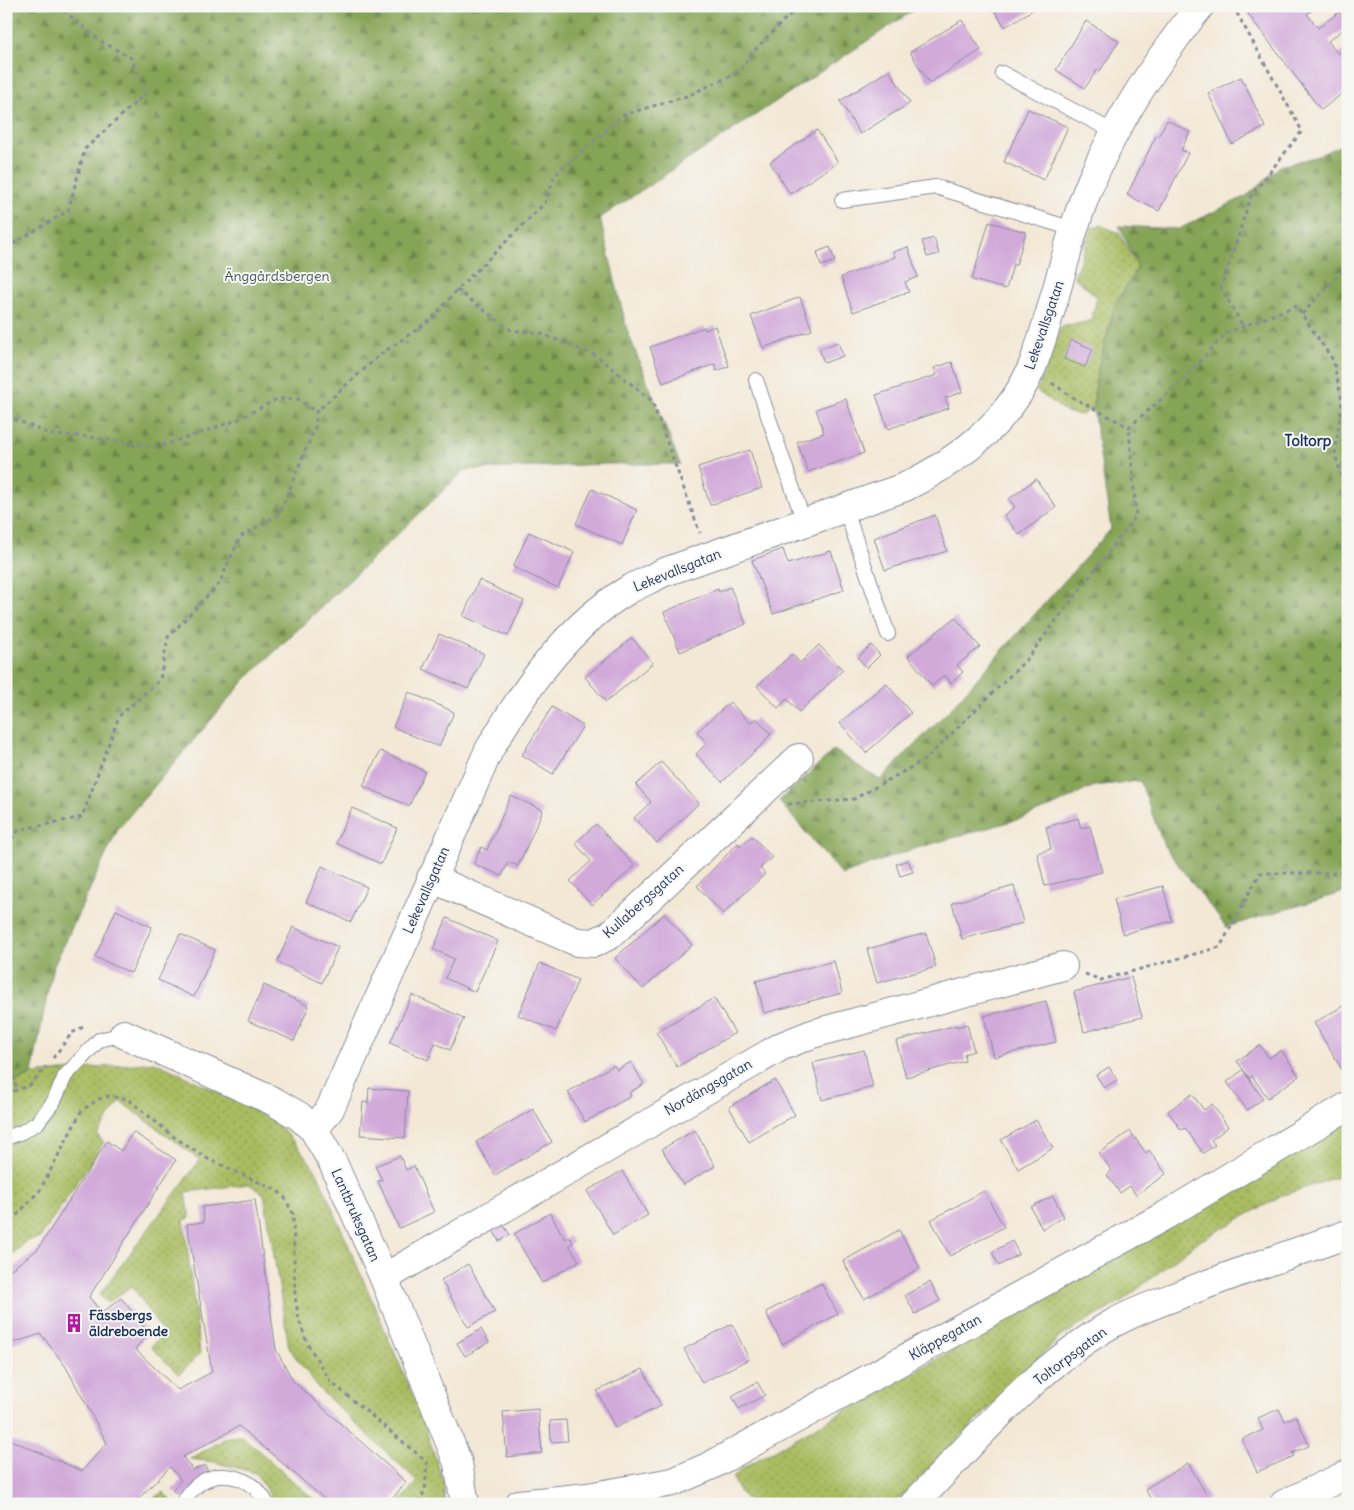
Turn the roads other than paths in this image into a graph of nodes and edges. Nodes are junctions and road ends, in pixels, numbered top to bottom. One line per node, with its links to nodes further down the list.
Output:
1 (1200, 6): 3 (street, Lekevallsgatan)
2 (1002, 73): 3 (lane)
3 (1114, 132): 5 (street, Lekevallsgatan)
4 (842, 200): 5 (lane)
5 (1073, 229): 7 (street, Lekevallsgatan)
6 (756, 380): 8 (lane)
7 (845, 508): 8 (street, Lekevallsgatan); 9 (lane)
8 (804, 522): 11 (street, Lekevallsgatan)
9 (888, 634)
10 (799, 758): 11 (street, Kullabergsgatan)
11 (431, 878): 15 (street, Lekevallsgatan)
12 (1063, 966): 18 (street, Nordängsgatan)
13 (124, 1034): 15 (street, Lantbruksgatan); 16 (lane)
14 (1348, 1106): 23 (street, Kläppegatan)
15 (314, 1130): 18 (street, Lantbruksgatan)
16 (6, 1138)
17 (1348, 1234): 24 (street, Toltorpsgatan)
18 (384, 1278): 22 (street, Lantbruksgatan)
19 (1348, 1474): 25 (street)
20 (183, 1504): 21 (lane)
21 (267, 1504)
22 (465, 1504)
23 (519, 1504)
24 (914, 1504)
25 (1284, 1504)

